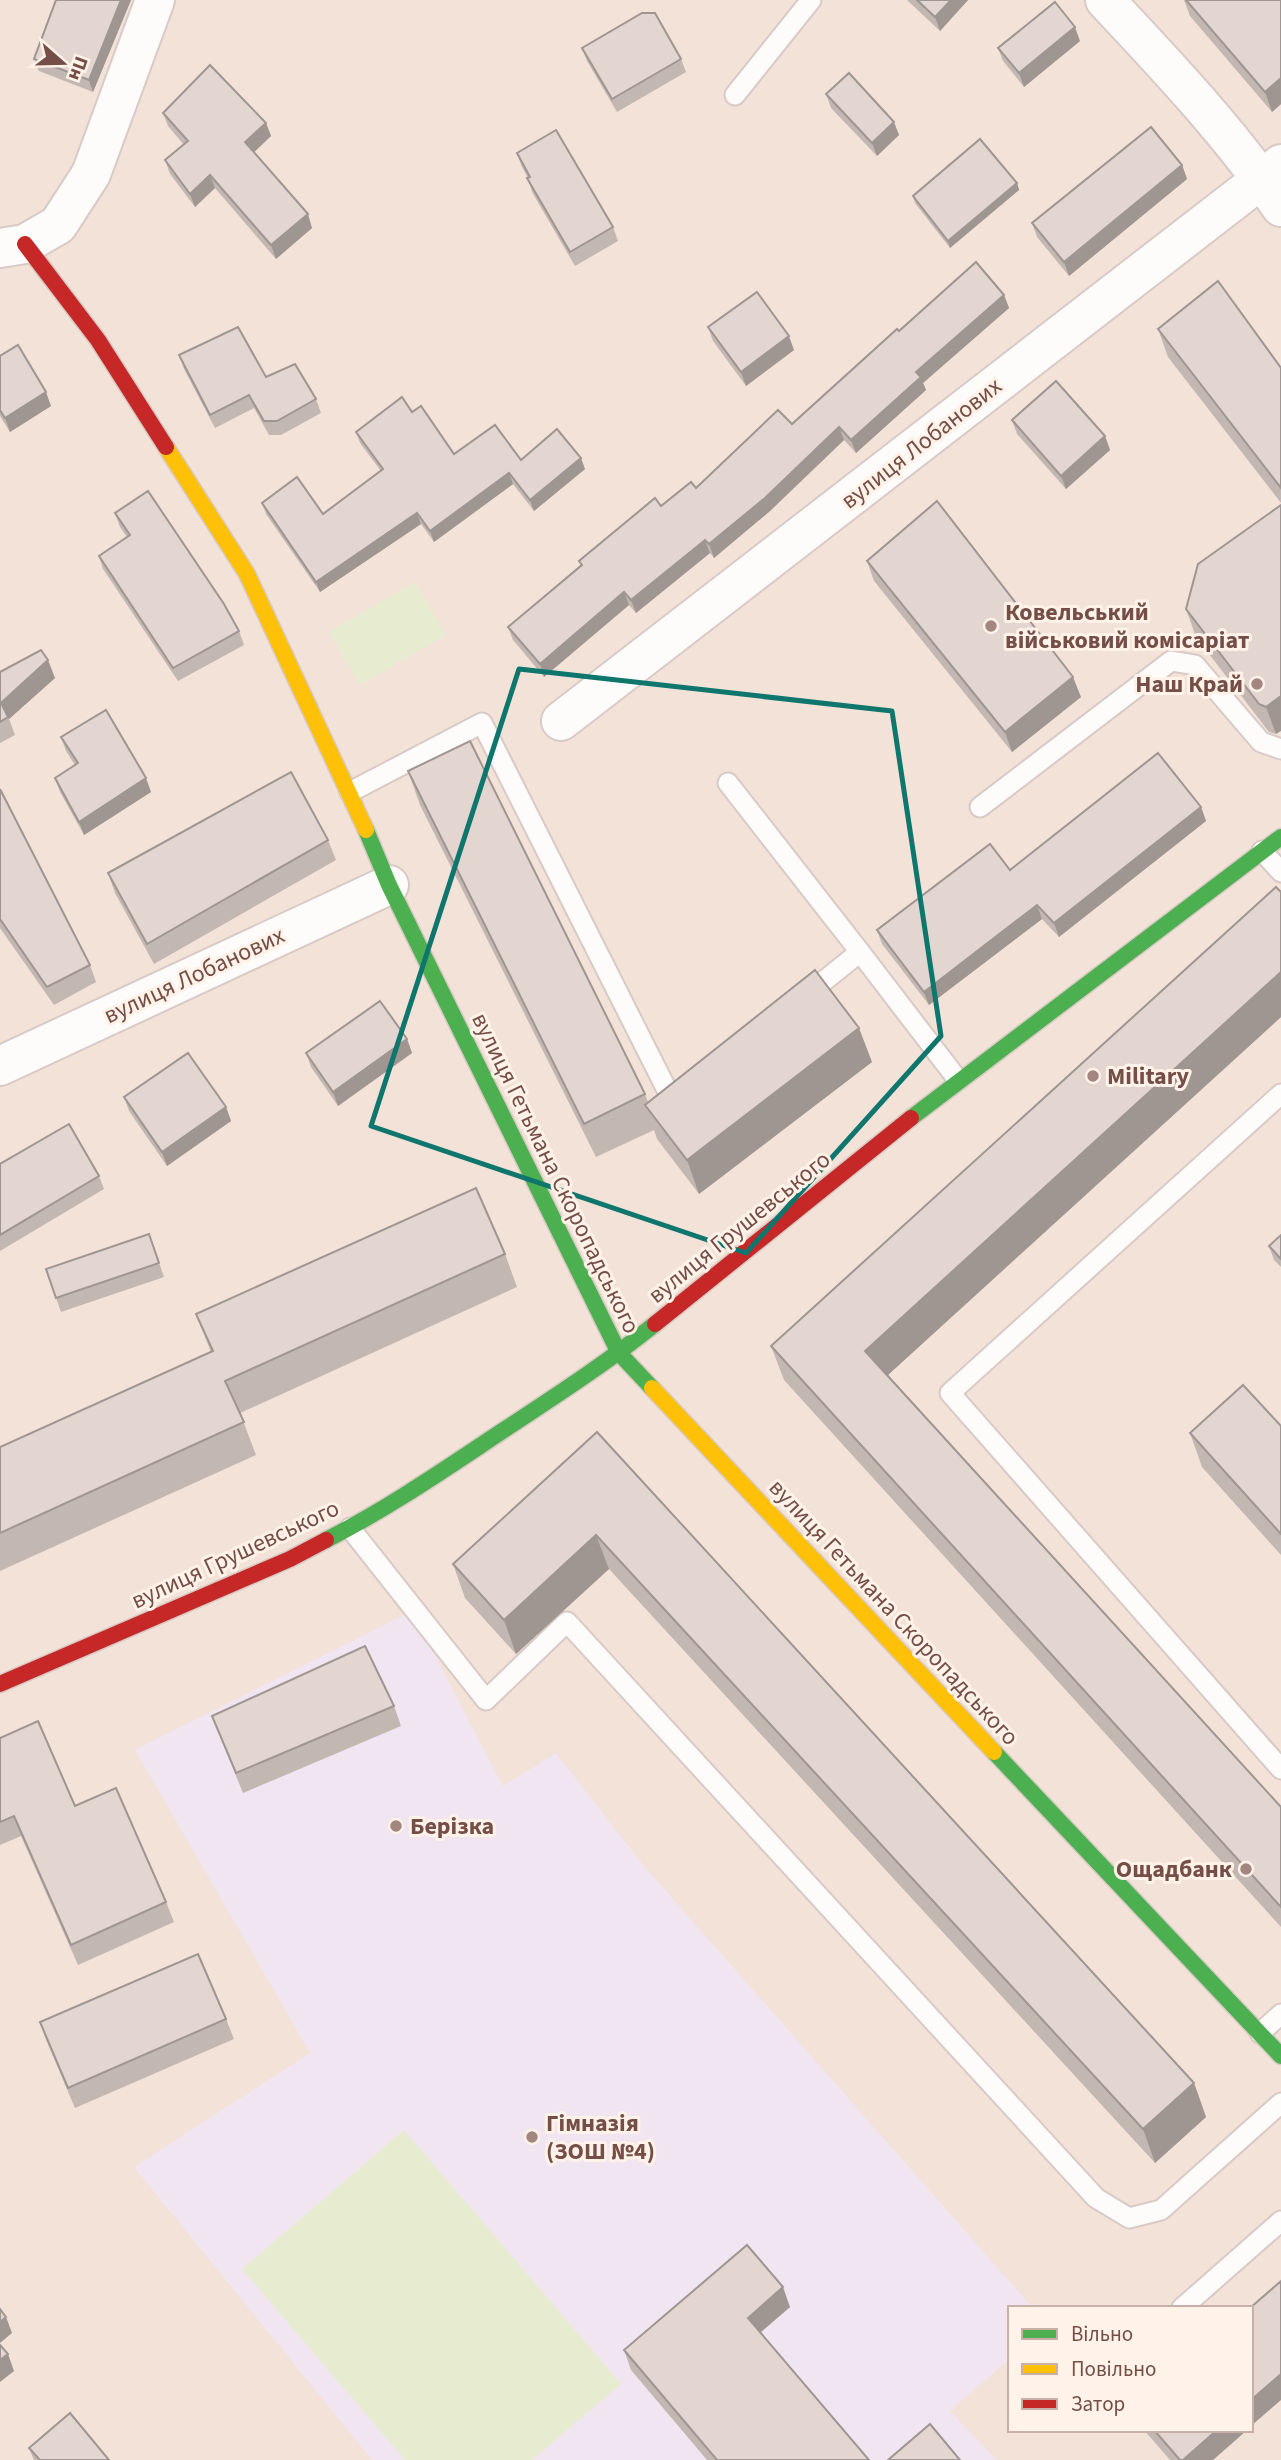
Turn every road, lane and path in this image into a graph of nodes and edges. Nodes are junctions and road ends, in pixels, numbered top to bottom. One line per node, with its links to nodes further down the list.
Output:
1 (155, 0): 6 (street)
2 (811, 0): 4 (lane)
3 (1105, 0): 5 (street)
4 (735, 95)
5 (1275, 184): 7 (street, вулиця Лобанових)
6 (12, 246): 10 (street, вулиця Гетьмана Скоропадського)
7 (561, 721)
8 (1281, 750): 11 (lane)
9 (728, 783): 16 (lane)
10 (350, 792): 15 (street, вулиця Гетьмана Скоропадського); 20 (lane)
11 (981, 807)
12 (1281, 837): 13 (street, вулиця Грушевського)
13 (1262, 851): 14 (lane); 19 (street, вулиця Грушевського)
14 (1281, 872)
15 (389, 885): 18 (street, вулиця Лобанових); 22 (street, вулиця Гетьмана Скоропадського)
16 (860, 952): 17 (lane); 19 (lane)
17 (787, 1010)
18 (0, 1066)
19 (958, 1080): 22 (street, вулиця Грушевського)
20 (693, 1084)
21 (1281, 1094): 25 (lane)
22 (619, 1353): 23 (street, вулиця Грушевського); 27 (street, вулиця Гетьмана Скоропадського)
23 (350, 1528): 24 (street, вулиця Грушевського); 29 (lane)
24 (0, 1684)
25 (1281, 1769)
26 (1281, 2014): 27 (lane)
27 (1260, 2033): 28 (street, вулиця Гетьмана Скоропадського)
28 (1281, 2056)
29 (1281, 2103)
30 (1281, 2221): 31 (lane)
31 (1184, 2306)

